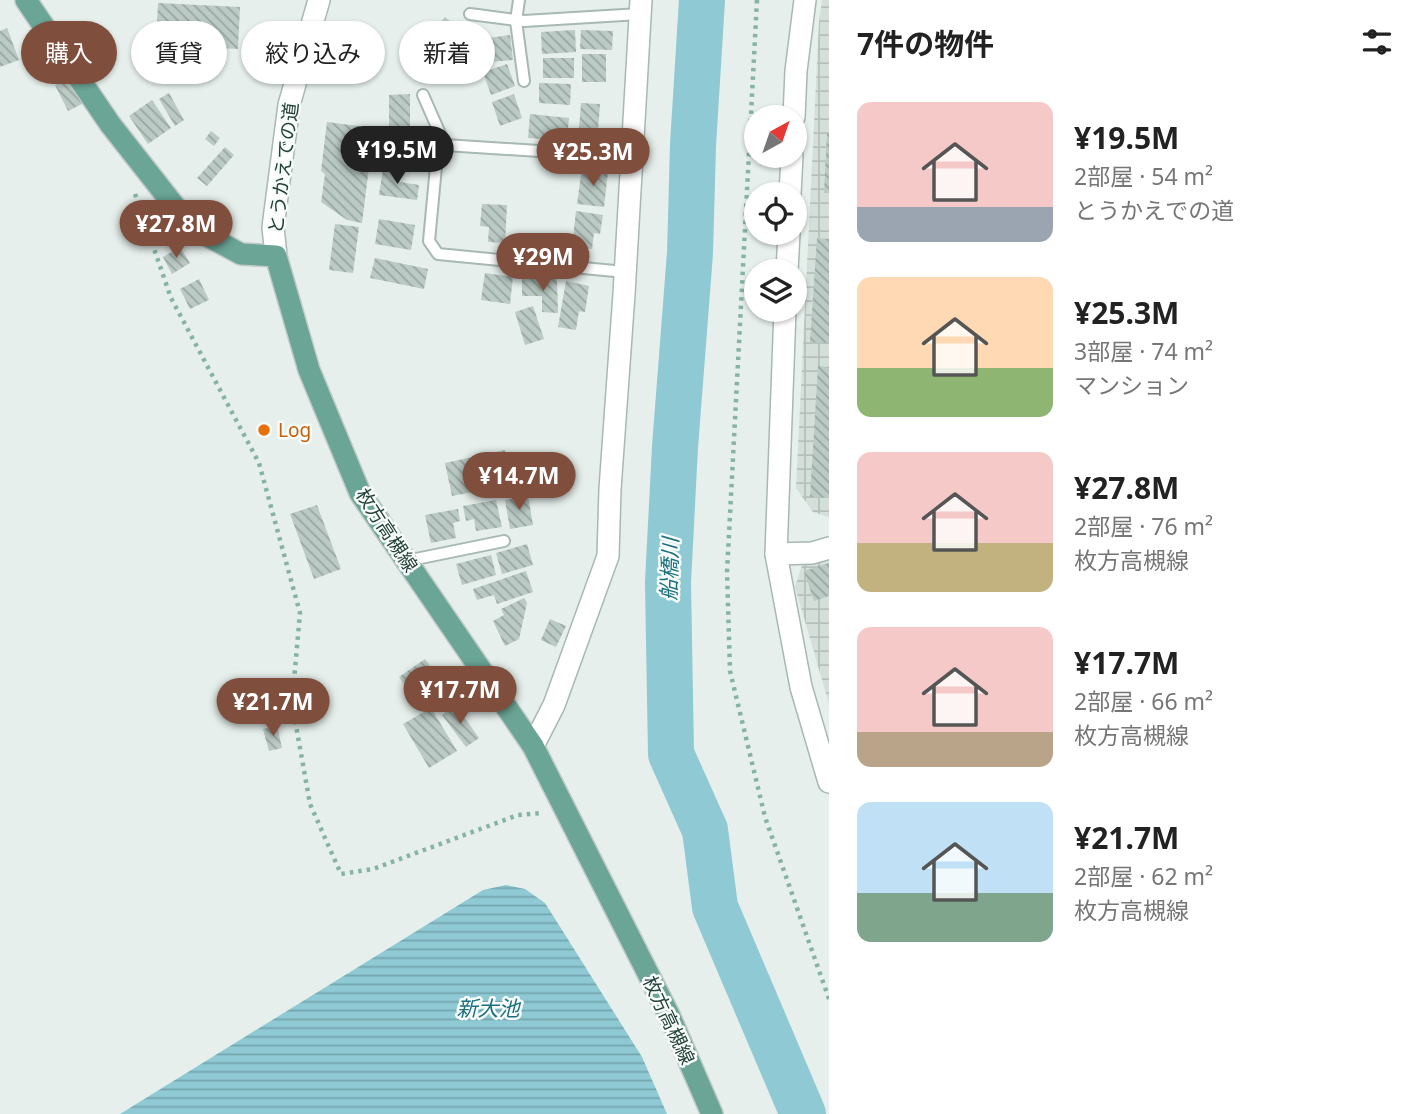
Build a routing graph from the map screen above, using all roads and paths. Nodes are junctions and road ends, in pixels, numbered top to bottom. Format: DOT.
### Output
graph roads {
  1 [pos="26,0"];
  2 [pos="319,0"];
  3 [pos="519,0"];
  4 [pos="757,0"];
  5 [pos="805,0"];
  6 [pos="640,7"];
  7 [pos="470,14"];
  8 [pos="516,21"];
  9 [pos="524,81"];
  10 [pos="423,95"];
  11 [pos="795,105"];
  12 [pos="445,145"];
  13 [pos="632,157"];
  14 [pos="132,186"];
  15 [pos="276,256"];
  16 [pos="625,272"];
  17 [pos="785,322"];
  18 [pos="504,541"];
  19 [pos="829,548"];
  20 [pos="776,554"];
  21 [pos="406,561"];
  22 [pos="533,746"];
  23 [pos="829,782"];
  24 [pos="565,810"];
  25 [pos="829,999"];
  26 [pos="712,1114"];
  1 -- 15 [label="main road"];
  2 -- 15 [label="street, とうかえでの道"];
  3 -- 8 [label="lane"];
  4 -- 25 [label="path"];
  5 -- 11 [label="street"];
  6 -- 8 [label="lane"];
  6 -- 13 [label="street"];
  7 -- 8 [label="lane"];
  8 -- 9 [label="lane"];
  10 -- 12 [label="lane"];
  12 -- 13 [label="lane"];
  12 -- 16 [label="lane"];
  13 -- 16 [label="street"];
  14 -- 24 [label="path"];
  15 -- 21 [label="main road, 枚方高槻線"];
  16 -- 22 [label="street"];
  17 -- 20 [label="street"];
  18 -- 21 [label="lane"];
  19 -- 20 [label="street"];
  20 -- 23 [label="street"];
  21 -- 22 [label="main road, 枚方高槻線"];
  22 -- 24 [label="main road, 枚方高槻線"];
  24 -- 26 [label="main road, 枚方高槻線"];
}
